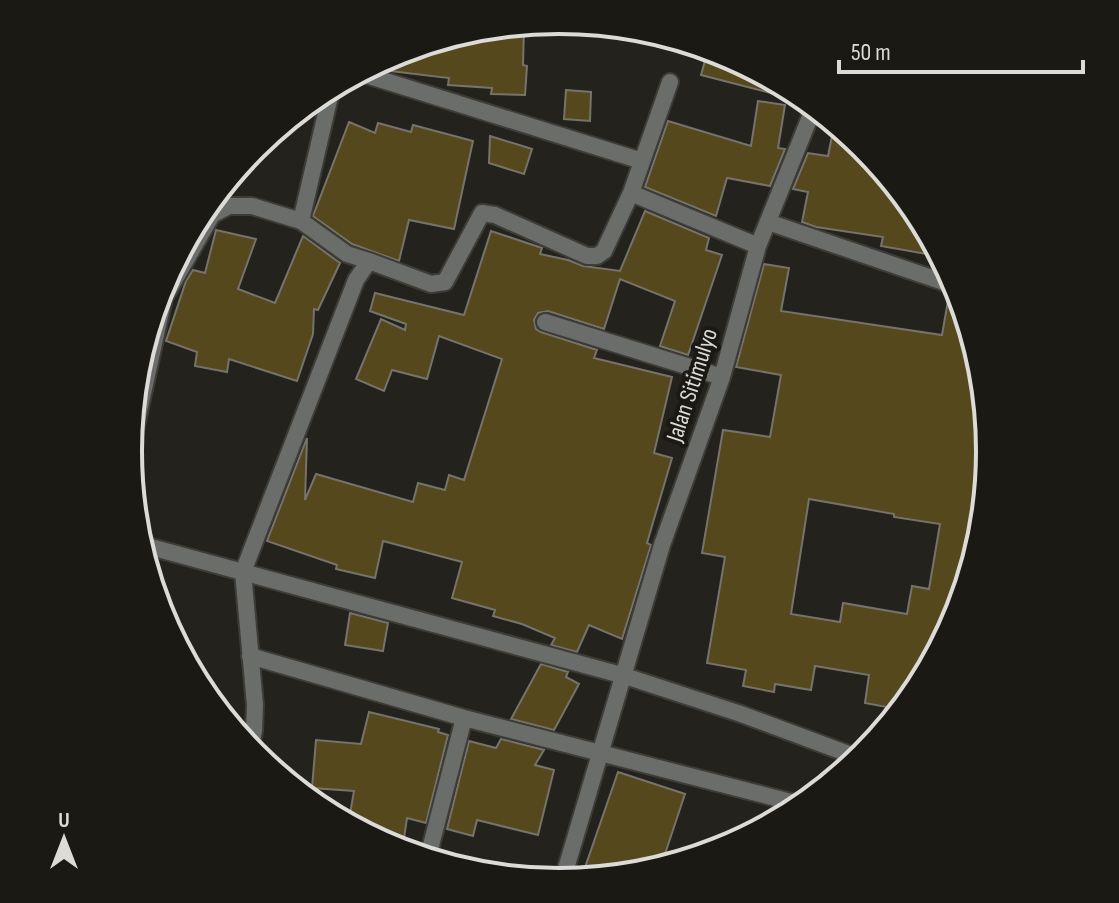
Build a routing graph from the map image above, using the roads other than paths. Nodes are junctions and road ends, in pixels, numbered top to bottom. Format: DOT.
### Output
graph roads {
  1 [pos="374,77"];
  2 [pos="670,82"];
  3 [pos="328,104"];
  4 [pos="810,117"];
  5 [pos="642,161"];
  6 [pos="631,193"];
  7 [pos="218,212"];
  8 [pos="301,221"];
  9 [pos="768,222"];
  10 [pos="758,246"];
  11 [pos="369,261"];
  12 [pos="940,281"];
  13 [pos="545,322"];
  14 [pos="722,377"];
  15 [pos="153,548"];
  16 [pos="243,572"];
  17 [pos="250,656"];
  18 [pos="625,676"];
  19 [pos="464,718"];
  20 [pos="253,735"];
  21 [pos="603,752"];
  22 [pos="848,754"];
  23 [pos="788,801"];
  24 [pos="430,849"];
  25 [pos="566,869"];
  1 -- 5 [label="street"];
  2 -- 5 [label="street"];
  3 -- 8 [label="street"];
  4 -- 9 [label="street, Jalan Sitimulyo"];
  5 -- 6 [label="street"];
  6 -- 10 [label="street"];
  6 -- 11 [label="street"];
  7 -- 8 [label="street"];
  8 -- 11 [label="street"];
  9 -- 10 [label="street, Jalan Sitimulyo"];
  9 -- 12 [label="street"];
  10 -- 14 [label="street, Jalan Sitimulyo"];
  11 -- 16 [label="street"];
  13 -- 14 [label="street"];
  14 -- 18 [label="street, Jalan Sitimulyo"];
  15 -- 16 [label="street"];
  16 -- 17 [label="street"];
  16 -- 18 [label="street"];
  17 -- 19 [label="street"];
  17 -- 20 [label="street"];
  18 -- 21 [label="street, Jalan Sitimulyo"];
  18 -- 22 [label="street"];
  19 -- 21 [label="street"];
  19 -- 24 [label="street"];
  21 -- 23 [label="street"];
  21 -- 25 [label="street, Jalan Sitimulyo"];
}
